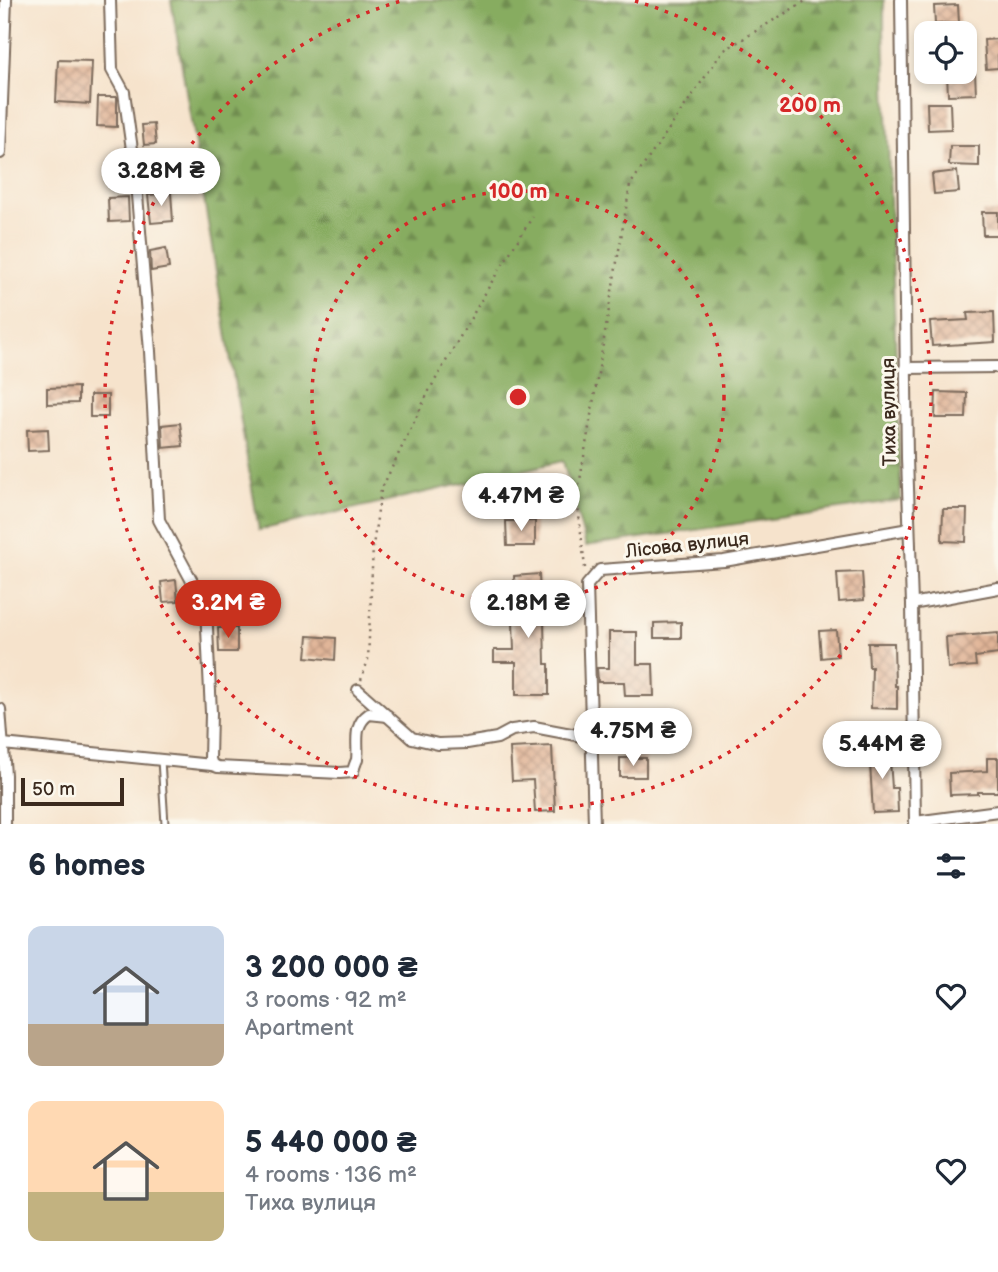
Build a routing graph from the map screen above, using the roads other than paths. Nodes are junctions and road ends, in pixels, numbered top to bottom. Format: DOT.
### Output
graph roads {
  1 [pos="6,0"];
  2 [pos="110,0"];
  3 [pos="901,0"];
  4 [pos="0,153"];
  5 [pos="905,368"];
  6 [pos="998,368"];
  7 [pos="909,529"];
  8 [pos="998,588"];
  9 [pos="912,604"];
  10 [pos="358,690"];
  11 [pos="0,709"];
  12 [pos="388,716"];
  13 [pos="592,738"];
  14 [pos="3,744"];
  15 [pos="161,760"];
  16 [pos="212,765"];
  17 [pos="3,773"];
  18 [pos="998,811"];
  19 [pos="915,823"];
  20 [pos="5,824"];
  21 [pos="165,824"];
  22 [pos="594,824"];
  1 -- 4 [label="street"];
  2 -- 16 [label="street"];
  3 -- 5 [label="street, Тиха вулиця"];
  5 -- 6 [label="street"];
  5 -- 7 [label="street, Тиха вулиця"];
  7 -- 9 [label="street, Тиха вулиця"];
  7 -- 13 [label="street, Лісова вулиця"];
  8 -- 9 [label="street"];
  9 -- 19 [label="street, Тиха вулиця"];
  10 -- 12 [label="street"];
  11 -- 14 [label="street"];
  12 -- 13 [label="street"];
  12 -- 16 [label="street"];
  13 -- 22 [label="street"];
  14 -- 15 [label="street"];
  14 -- 17 [label="street"];
  15 -- 16 [label="street"];
  15 -- 21 [label="lane"];
  17 -- 20 [label="street"];
  18 -- 19 [label="street"];
}
